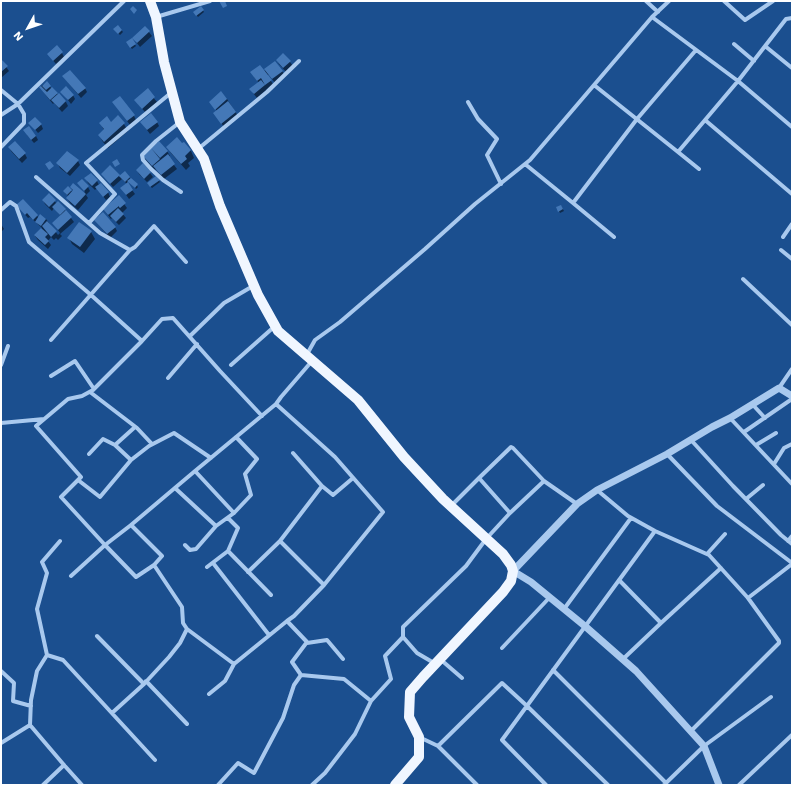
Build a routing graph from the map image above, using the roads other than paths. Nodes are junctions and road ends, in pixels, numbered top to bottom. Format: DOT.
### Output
graph roads {
  1 [pos="124,1"];
  2 [pos="150,1"];
  3 [pos="210,1"];
  4 [pos="646,1"];
  5 [pos="669,1"];
  6 [pos="724,1"];
  7 [pos="773,1"];
  8 [pos="658,12"];
  9 [pos="156,17"];
  10 [pos="652,17"];
  11 [pos="792,18"];
  12 [pos="734,44"];
  13 [pos="765,46"];
  14 [pos="696,50"];
  15 [pos="299,61"];
  16 [pos="754,61"];
  17 [pos="792,68"];
  18 [pos="738,81"];
  19 [pos="594,85"];
  20 [pos="1,90"];
  21 [pos="172,92"];
  22 [pos="468,102"];
  23 [pos="18,104"];
  24 [pos="1,116"];
  25 [pos="637,119"];
  26 [pos="705,120"];
  27 [pos="180,122"];
  28 [pos="792,127"];
  29 [pos="1,147"];
  30 [pos="197,149"];
  31 [pos="678,152"];
  32 [pos="525,164"];
  33 [pos="699,169"];
  34 [pos="36,177"];
  35 [pos="501,184"];
  36 [pos="181,192"];
  37 [pos="792,194"];
  38 [pos="573,203"];
  39 [pos="1,210"];
  40 [pos="89,223"];
  41 [pos="792,224"];
  42 [pos="783,237"];
  43 [pos="614,238"];
  44 [pos="130,250"];
  45 [pos="781,250"];
  46 [pos="792,259"];
  47 [pos="186,262"];
  48 [pos="743,279"];
  49 [pos="254,286"];
  50 [pos="90,295"];
  51 [pos="792,325"];
  52 [pos="275,326"];
  53 [pos="190,336"];
  54 [pos="51,340"];
  55 [pos="142,341"];
  56 [pos="197,344"];
  57 [pos="8,346"];
  58 [pos="309,359"];
  59 [pos="1,365"];
  60 [pos="231,365"];
  61 [pos="792,369"];
  62 [pos="51,376"];
  63 [pos="168,378"];
  64 [pos="779,388"];
  65 [pos="92,390"];
  66 [pos="792,397"];
  67 [pos="276,404"];
  68 [pos="753,404"];
  69 [pos="262,416"];
  70 [pos="730,418"];
  71 [pos="765,418"];
  72 [pos="44,419"];
  73 [pos="1,423"];
  74 [pos="135,426"];
  75 [pos="744,432"];
  76 [pos="776,433"];
  77 [pos="236,437"];
  78 [pos="691,440"];
  79 [pos="152,444"];
  80 [pos="792,444"];
  81 [pos="115,445"];
  82 [pos="756,445"];
  83 [pos="293,453"];
  84 [pos="89,454"];
  85 [pos="667,454"];
  86 [pos="211,458"];
  87 [pos="131,460"];
  88 [pos="774,464"];
  89 [pos="195,471"];
  90 [pos="353,478"];
  91 [pos="479,478"];
  92 [pos="78,480"];
  93 [pos="791,480"];
  94 [pos="544,481"];
  95 [pos="763,485"];
  96 [pos="322,486"];
  97 [pos="174,488"];
  98 [pos="596,490"];
  99 [pos="746,499"];
  100 [pos="577,504"];
  101 [pos="451,506"];
  102 [pos="234,513"];
  103 [pos="510,513"];
  104 [pos="228,518"];
  105 [pos="631,518"];
  106 [pos="131,525"];
  107 [pos="216,526"];
  108 [pos="655,531"];
  109 [pos="726,534"];
  110 [pos="792,536"];
  111 [pos="486,539"];
  112 [pos="788,540"];
  113 [pos="60,541"];
  114 [pos="280,541"];
  115 [pos="792,544"];
  116 [pos="106,545"];
  117 [pos="185,545"];
  118 [pos="228,551"];
  119 [pos="707,554"];
  120 [pos="213,563"];
  121 [pos="792,563"];
  122 [pos="154,564"];
  123 [pos="207,567"];
  124 [pos="720,568"];
  125 [pos="513,571"];
  126 [pos="248,572"];
  127 [pos="71,576"];
  128 [pos="620,580"];
  129 [pos="324,585"];
  130 [pos="271,595"];
  131 [pos="550,597"];
  132 [pos="748,598"];
  133 [pos="564,609"];
  134 [pos="287,621"];
  135 [pos="661,623"];
  136 [pos="586,627"];
  137 [pos="187,629"];
  138 [pos="269,635"];
  139 [pos="98,636"];
  140 [pos="403,637"];
  141 [pos="307,643"];
  142 [pos="502,648"];
  143 [pos="47,655"];
  144 [pos="343,659"];
  145 [pos="622,660"];
  146 [pos="437,661"];
  147 [pos="234,664"];
  148 [pos="553,670"];
  149 [pos="1,671"];
  150 [pos="301,674"];
  151 [pos="462,678"];
  152 [pos="145,682"];
  153 [pos="209,694"];
  154 [pos="771,697"];
  155 [pos="371,702"];
  156 [pos="31,706"];
  157 [pos="527,706"];
  158 [pos="112,713"];
  159 [pos="187,724"];
  160 [pos="30,725"];
  161 [pos="691,731"];
  162 [pos="792,735"];
  163 [pos="419,737"];
  164 [pos="1,743"];
  165 [pos="438,746"];
  166 [pos="704,746"];
  167 [pos="156,760"];
  168 [pos="64,765"];
  169 [pos="665,784"];
  170 [pos="43,785"];
  171 [pos="82,785"];
  172 [pos="218,785"];
  173 [pos="312,785"];
  174 [pos="395,785"];
  175 [pos="477,785"];
  176 [pos="546,785"];
  177 [pos="608,785"];
  178 [pos="718,785"];
  179 [pos="739,785"];
  1 -- 23 [label="street"];
  2 -- 9 [label="main road"];
  3 -- 9 [label="street"];
  4 -- 8 [label="street"];
  5 -- 8 [label="street"];
  6 -- 7 [label="street"];
  8 -- 10 [label="street"];
  9 -- 21 [label="main road"];
  10 -- 14 [label="street"];
  10 -- 19 [label="street"];
  11 -- 13 [label="street"];
  12 -- 16 [label="street"];
  13 -- 16 [label="street"];
  13 -- 17 [label="street"];
  14 -- 18 [label="street"];
  14 -- 25 [label="street"];
  15 -- 30 [label="street"];
  16 -- 18 [label="street"];
  18 -- 26 [label="street"];
  18 -- 28 [label="street"];
  19 -- 25 [label="street"];
  19 -- 32 [label="street"];
  20 -- 23 [label="street"];
  21 -- 27 [label="main road"];
  21 -- 40 [label="street"];
  22 -- 35 [label="street"];
  23 -- 24 [label="street"];
  23 -- 29 [label="street"];
  25 -- 31 [label="street"];
  25 -- 38 [label="street"];
  26 -- 31 [label="street"];
  26 -- 37 [label="street"];
  27 -- 30 [label="main road"];
  27 -- 36 [label="street"];
  30 -- 49 [label="main road"];
  31 -- 33 [label="street"];
  32 -- 35 [label="street"];
  32 -- 38 [label="street"];
  34 -- 40 [label="street"];
  35 -- 58 [label="street"];
  38 -- 43 [label="street"];
  39 -- 50 [label="street"];
  40 -- 44 [label="street"];
  41 -- 42 [label="street"];
  44 -- 47 [label="street"];
  44 -- 50 [label="street"];
  45 -- 46 [label="street"];
  48 -- 51 [label="street"];
  49 -- 52 [label="main road"];
  49 -- 53 [label="street"];
  50 -- 54 [label="street"];
  50 -- 55 [label="street"];
  52 -- 58 [label="main road"];
  52 -- 60 [label="street"];
  53 -- 55 [label="street"];
  53 -- 56 [label="street"];
  55 -- 65 [label="street"];
  56 -- 63 [label="street"];
  56 -- 69 [label="street"];
  57 -- 59 [label="street"];
  58 -- 67 [label="street"];
  58 -- 101 [label="main road"];
  61 -- 64 [label="street"];
  62 -- 65 [label="street"];
  64 -- 66 [label="street"];
  64 -- 68 [label="street"];
  65 -- 72 [label="street"];
  65 -- 74 [label="street"];
  66 -- 71 [label="street"];
  67 -- 69 [label="street"];
  67 -- 90 [label="street"];
  68 -- 70 [label="street"];
  68 -- 71 [label="street"];
  69 -- 77 [label="street"];
  70 -- 75 [label="street"];
  70 -- 78 [label="street"];
  71 -- 75 [label="street"];
  72 -- 73 [label="street"];
  72 -- 92 [label="street"];
  74 -- 79 [label="street"];
  74 -- 81 [label="street"];
  75 -- 82 [label="street"];
  76 -- 82 [label="street"];
  77 -- 86 [label="street"];
  77 -- 102 [label="street"];
  78 -- 85 [label="street"];
  78 -- 99 [label="street"];
  79 -- 86 [label="street"];
  79 -- 87 [label="street"];
  80 -- 88 [label="street"];
  81 -- 84 [label="street"];
  81 -- 87 [label="street"];
  82 -- 88 [label="street"];
  83 -- 96 [label="street"];
  85 -- 98 [label="street"];
  85 -- 121 [label="street"];
  86 -- 89 [label="street"];
  87 -- 92 [label="street"];
  88 -- 93 [label="street"];
  89 -- 97 [label="street"];
  89 -- 102 [label="street"];
  90 -- 96 [label="street"];
  90 -- 129 [label="street"];
  91 -- 94 [label="street"];
  91 -- 101 [label="street"];
  91 -- 103 [label="street"];
  92 -- 116 [label="street"];
  94 -- 100 [label="street"];
  94 -- 103 [label="street"];
  95 -- 99 [label="street"];
  96 -- 114 [label="street"];
  97 -- 106 [label="street"];
  97 -- 107 [label="street"];
  98 -- 100 [label="street"];
  98 -- 105 [label="street"];
  99 -- 112 [label="street"];
  100 -- 125 [label="street"];
  101 -- 111 [label="main road"];
  102 -- 104 [label="street"];
  103 -- 111 [label="street"];
  104 -- 107 [label="street"];
  104 -- 118 [label="street"];
  105 -- 108 [label="street"];
  105 -- 133 [label="street"];
  106 -- 116 [label="street"];
  106 -- 122 [label="street"];
  107 -- 117 [label="street"];
  108 -- 119 [label="street"];
  108 -- 128 [label="street"];
  109 -- 119 [label="street"];
  110 -- 112 [label="street"];
  111 -- 125 [label="main road"];
  111 -- 140 [label="street"];
  112 -- 115 [label="street"];
  113 -- 143 [label="street"];
  114 -- 126 [label="street"];
  114 -- 129 [label="street"];
  116 -- 122 [label="street"];
  116 -- 127 [label="street"];
  118 -- 120 [label="street"];
  118 -- 126 [label="street"];
  119 -- 124 [label="street"];
  120 -- 123 [label="street"];
  120 -- 138 [label="street"];
  121 -- 132 [label="street"];
  122 -- 137 [label="street"];
  124 -- 132 [label="street"];
  124 -- 135 [label="street"];
  125 -- 131 [label="street"];
  125 -- 146 [label="main road"];
  126 -- 130 [label="street"];
  128 -- 135 [label="street"];
  128 -- 136 [label="street"];
  129 -- 134 [label="street"];
  131 -- 133 [label="street"];
  131 -- 142 [label="street"];
  132 -- 161 [label="street"];
  133 -- 136 [label="street"];
  134 -- 138 [label="street"];
  134 -- 141 [label="street"];
  135 -- 145 [label="street"];
  136 -- 145 [label="street"];
  136 -- 148 [label="street"];
  137 -- 147 [label="street"];
  137 -- 152 [label="street"];
  138 -- 147 [label="street"];
  139 -- 152 [label="street"];
  140 -- 146 [label="street"];
  140 -- 155 [label="street"];
  141 -- 144 [label="street"];
  141 -- 150 [label="street"];
  143 -- 156 [label="street"];
  143 -- 158 [label="street"];
  145 -- 161 [label="street"];
  146 -- 151 [label="street"];
  146 -- 163 [label="main road"];
  147 -- 153 [label="street"];
  148 -- 157 [label="street"];
  148 -- 169 [label="street"];
  149 -- 156 [label="street"];
  150 -- 155 [label="street"];
  150 -- 172 [label="street"];
  152 -- 158 [label="street"];
  152 -- 159 [label="street"];
  154 -- 166 [label="street"];
  155 -- 173 [label="street"];
  156 -- 160 [label="street"];
  157 -- 165 [label="street"];
  157 -- 176 [label="street"];
  157 -- 177 [label="street"];
  158 -- 167 [label="street"];
  160 -- 164 [label="street"];
  160 -- 168 [label="street"];
  161 -- 166 [label="street"];
  162 -- 179 [label="street"];
  163 -- 165 [label="street"];
  163 -- 174 [label="main road"];
  165 -- 175 [label="street"];
  166 -- 169 [label="street"];
  166 -- 178 [label="street"];
  168 -- 170 [label="street"];
  168 -- 171 [label="street"];
}
